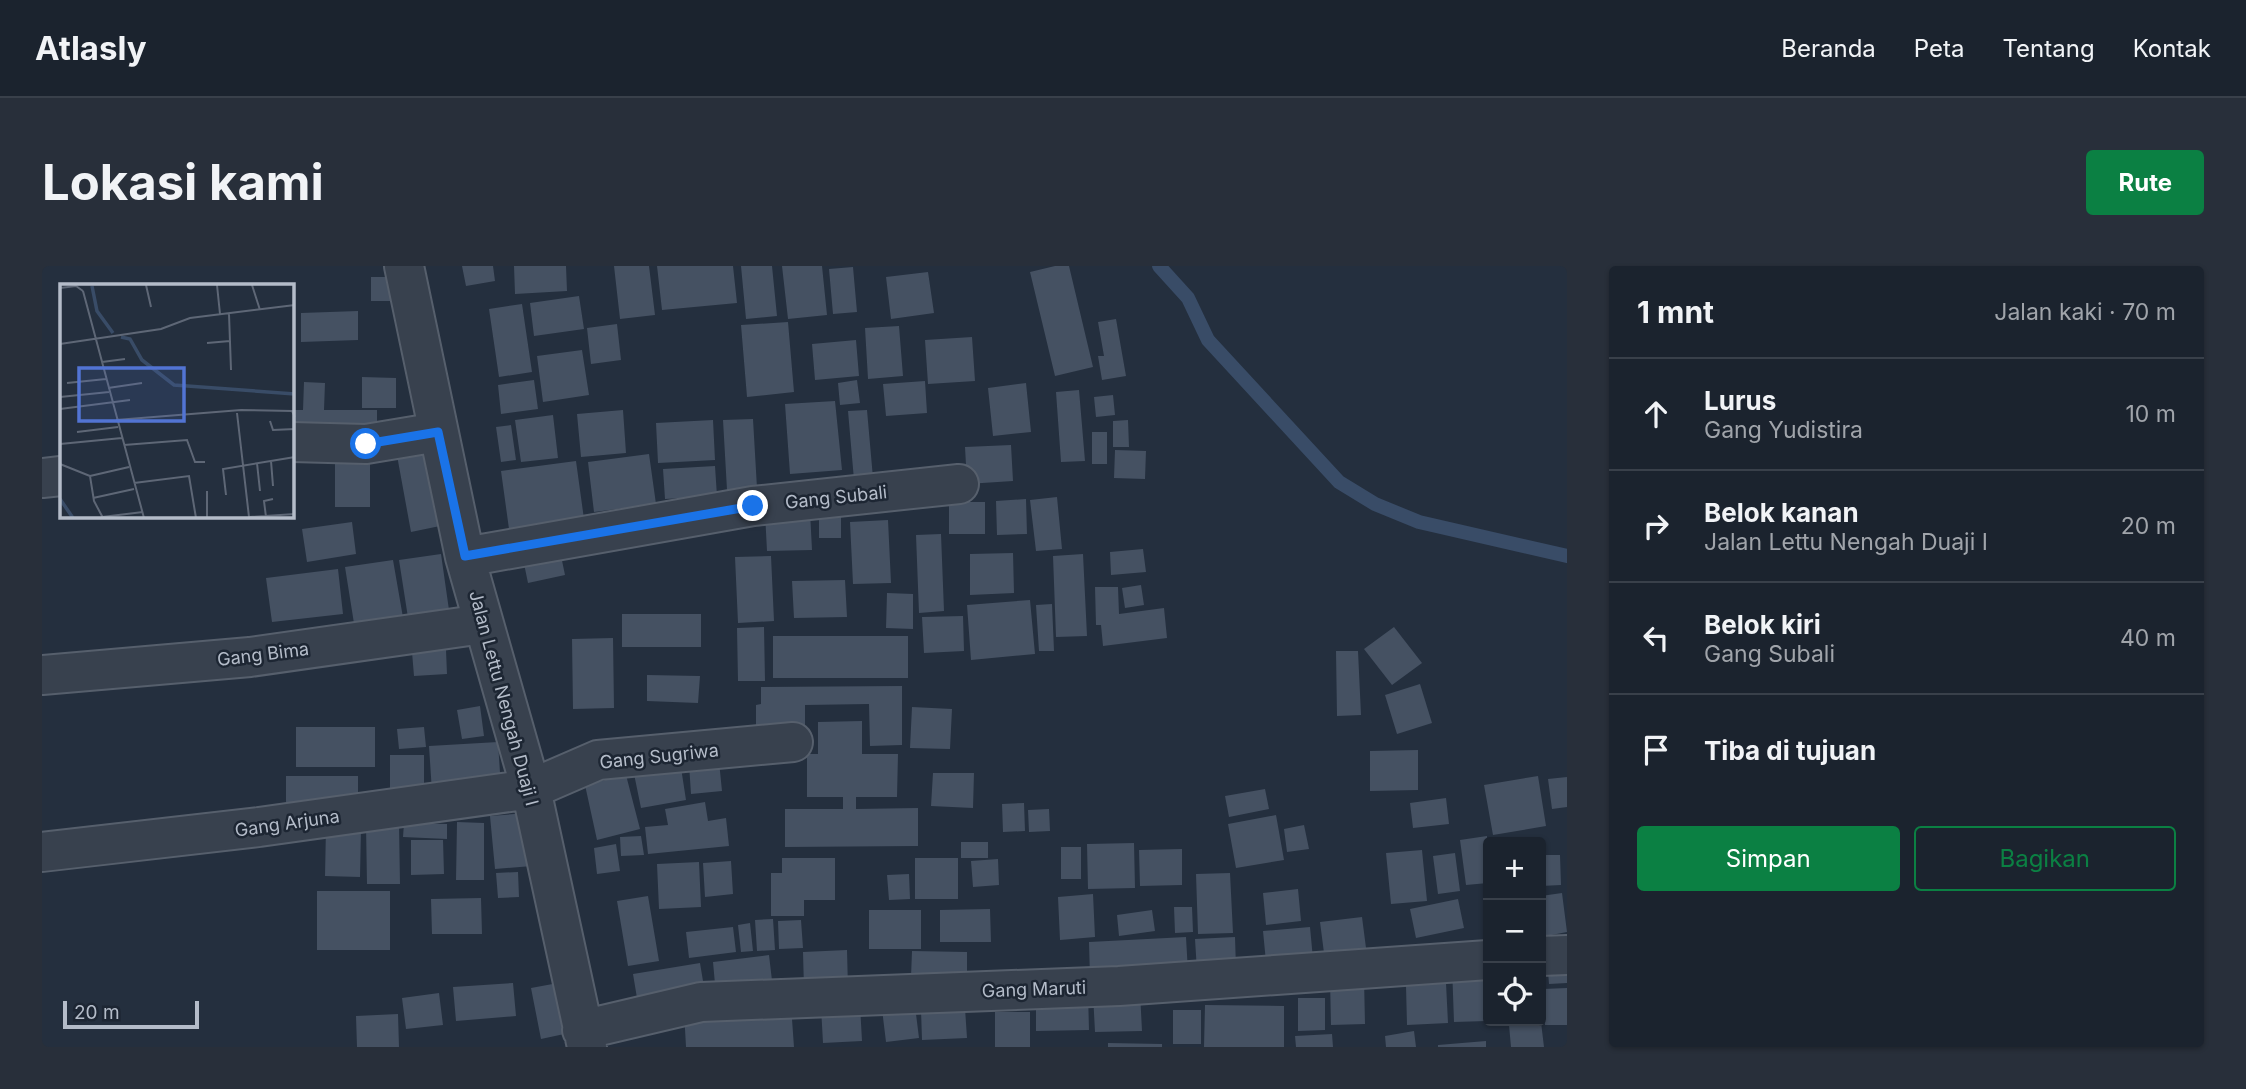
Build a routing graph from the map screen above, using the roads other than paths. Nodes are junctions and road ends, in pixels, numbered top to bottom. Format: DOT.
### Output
graph roads {
  1 [pos="404,266"];
  2 [pos="438,432"];
  3 [pos="294,442"];
  4 [pos="60,476"];
  5 [pos="42,478"];
  6 [pos="959,484"];
  7 [pos="465,556"];
  8 [pos="483,624"];
  9 [pos="42,675"];
  10 [pos="793,743"];
  11 [pos="531,789"];
  12 [pos="42,852"];
  13 [pos="1567,955"];
  14 [pos="1546,956"];
  15 [pos="1483,960"];
  16 [pos="584,1039"];
  1 -- 2 [label="street, Jalan Lettu Nengah Duaji I"];
  2 -- 3 [label="street"];
  2 -- 7 [label="street, Jalan Lettu Nengah Duaji I"];
  4 -- 5 [label="street"];
  6 -- 7 [label="street, Gang Subali"];
  7 -- 8 [label="street, Jalan Lettu Nengah Duaji I"];
  8 -- 9 [label="street, Gang Bima"];
  8 -- 11 [label="street, Jalan Lettu Nengah Duaji I"];
  10 -- 11 [label="street, Gang Sugriwa"];
  11 -- 12 [label="street, Gang Arjuna"];
  11 -- 16 [label="street, Jalan Lettu Nengah Duaji I"];
  13 -- 14 [label="street"];
  15 -- 16 [label="street, Gang Maruti"];
}
